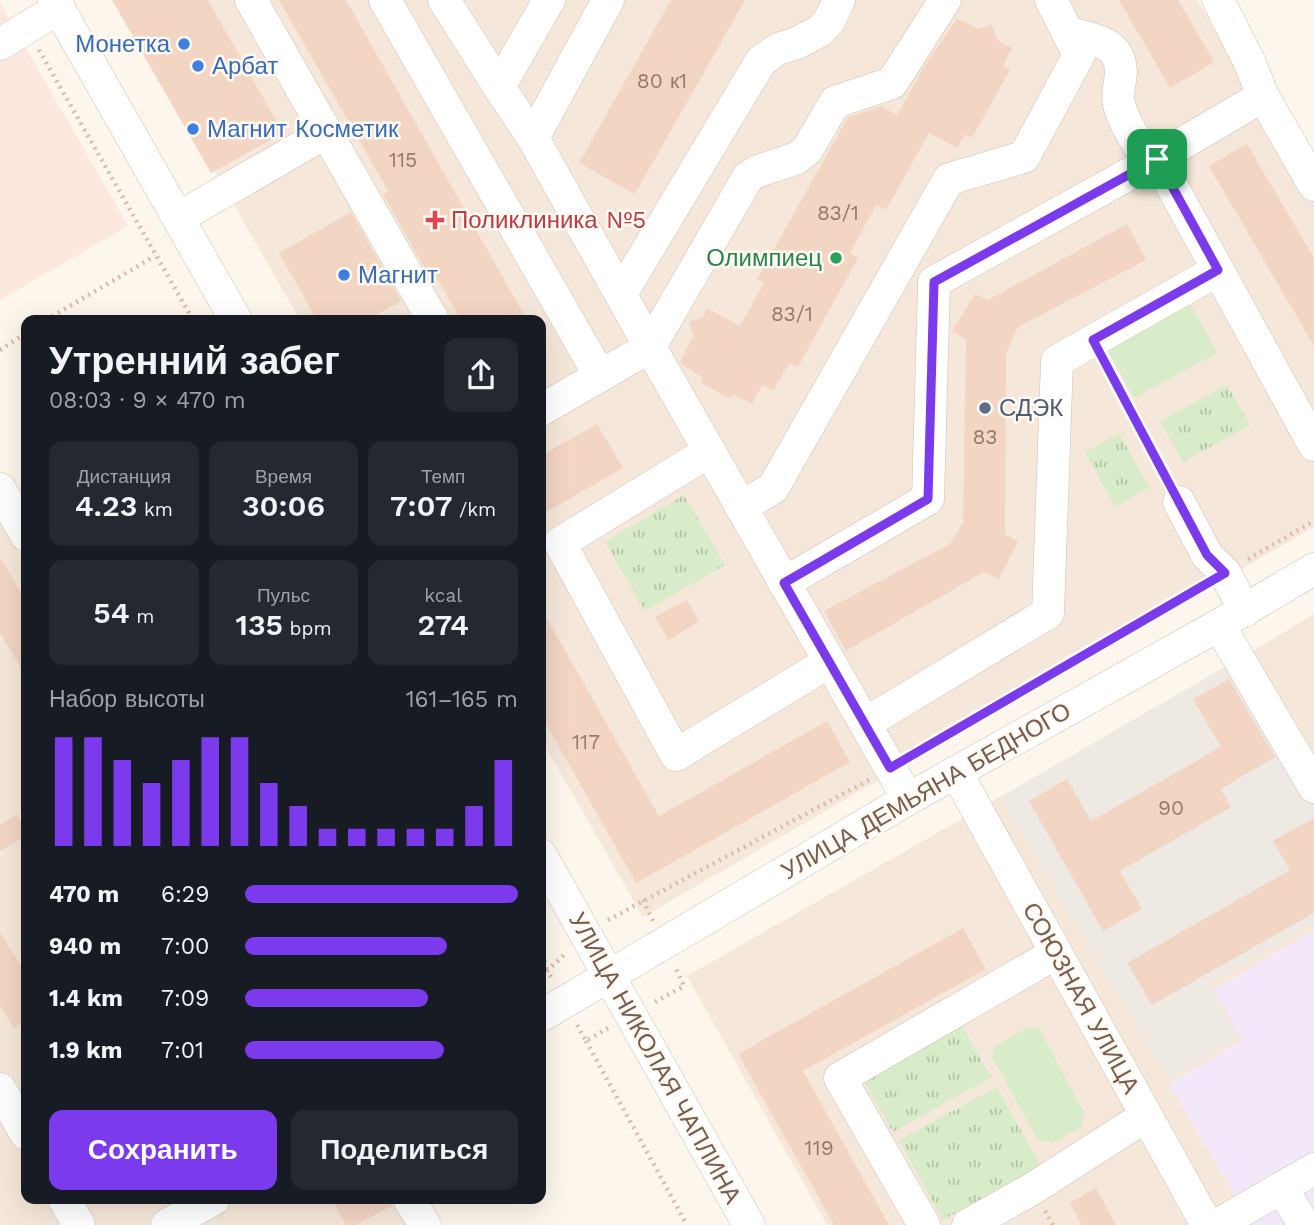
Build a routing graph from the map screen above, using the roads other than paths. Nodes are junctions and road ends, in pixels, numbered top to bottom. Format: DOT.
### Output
graph roads {
  1 [pos="251,0"];
  2 [pos="385,0"];
  3 [pos="443,0"];
  4 [pos="549,0"];
  5 [pos="608,0"];
  6 [pos="839,0"];
  7 [pos="945,0"];
  8 [pos="1051,0"];
  9 [pos="1218,0"];
  10 [pos="56,4"];
  11 [pos="1068,33"];
  12 [pos="13,36"];
  13 [pos="499,87"];
  14 [pos="1263,96"];
  15 [pos="327,132"];
  16 [pos="534,138"];
  17 [pos="1153,161"];
  18 [pos="1314,185"];
  19 [pos="178,218"];
  20 [pos="1218,270"];
  21 [pos="621,294"];
  22 [pos="233,315"];
  23 [pos="430,315"];
  24 [pos="650,347"];
  25 [pos="600,376"];
  26 [pos="546,407"];
  27 [pos="1314,445"];
  28 [pos="710,451"];
  29 [pos="0,489"];
  30 [pos="1179,502"];
  31 [pos="741,507"];
  32 [pos="21,526"];
  33 [pos="1314,569"];
  34 [pos="784,583"];
  35 [pos="1232,618"];
  36 [pos="829,662"];
  37 [pos="866,723"];
  38 [pos="956,772"];
  39 [pos="1314,787"];
  40 [pos="908,799"];
  41 [pos="546,864"];
  42 [pos="1056,953"];
  43 [pos="609,976"];
  44 [pos="546,1013"];
  45 [pos="0,1089"];
  46 [pos="1146,1116"];
  47 [pos="21,1125"];
  48 [pos="1314,1169"];
  49 [pos="1282,1188"];
  50 [pos="67,1204"];
  51 [pos="205,1204"];
  52 [pos="412,1204"];
  53 [pos="79,1225"];
  54 [pos="167,1225"];
  55 [pos="425,1225"];
  56 [pos="749,1225"];
  57 [pos="924,1225"];
  58 [pos="968,1225"];
  59 [pos="1207,1225"];
  60 [pos="1217,1225"];
  61 [pos="1304,1225"];
  1 -- 15 [label="street"];
  2 -- 25 [label="street"];
  3 -- 13 [label="street"];
  4 -- 13 [label="street"];
  5 -- 16 [label="street"];
  6 -- 21 [label="street"];
  7 -- 24 [label="street"];
  8 -- 11 [label="street"];
  9 -- 14 [label="street"];
  10 -- 12 [label="street"];
  10 -- 19 [label="street"];
  11 -- 17 [label="street"];
  11 -- 31 [label="street"];
  13 -- 16 [label="street"];
  14 -- 17 [label="street"];
  14 -- 18 [label="street"];
  15 -- 19 [label="street"];
  15 -- 23 [label="street"];
  16 -- 21 [label="street"];
  17 -- 20 [label="street"];
  17 -- 34 [label="street"];
  19 -- 22 [label="street"];
  20 -- 27 [label="street"];
  20 -- 37 [label="street"];
  21 -- 24 [label="street"];
  24 -- 25 [label="street"];
  24 -- 28 [label="street"];
  25 -- 26 [label="street"];
  28 -- 31 [label="street"];
  28 -- 36 [label="street"];
  29 -- 32 [label="street"];
  30 -- 35 [label="street"];
  31 -- 34 [label="street"];
  33 -- 35 [label="street, УЛИЦА ДЕМЬЯНА БЕДНОГО"];
  34 -- 36 [label="street"];
  35 -- 38 [label="street, УЛИЦА ДЕМЬЯНА БЕДНОГО"];
  35 -- 39 [label="street"];
  36 -- 37 [label="street"];
  37 -- 40 [label="street"];
  38 -- 40 [label="street, УЛИЦА ДЕМЬЯНА БЕДНОГО"];
  38 -- 42 [label="street, СОЮЗНАЯ УЛИЦА"];
  40 -- 43 [label="street, УЛИЦА ДЕМЬЯНА БЕДНОГО"];
  41 -- 43 [label="street, УЛИЦА НИКОЛАЯ ЧАПЛИНА"];
  42 -- 46 [label="street, СОЮЗНАЯ УЛИЦА"];
  42 -- 57 [label="street"];
  43 -- 44 [label="street, УЛИЦА ДЕМЬЯНА БЕДНОГО"];
  43 -- 56 [label="street, УЛИЦА НИКОЛАЯ ЧАПЛИНА"];
  45 -- 47 [label="street"];
  46 -- 58 [label="street"];
  46 -- 59 [label="street, СОЮЗНАЯ УЛИЦА"];
  48 -- 49 [label="street"];
  49 -- 60 [label="street"];
  49 -- 61 [label="street"];
  50 -- 53 [label="street"];
  51 -- 54 [label="street"];
  52 -- 55 [label="street"];
}
